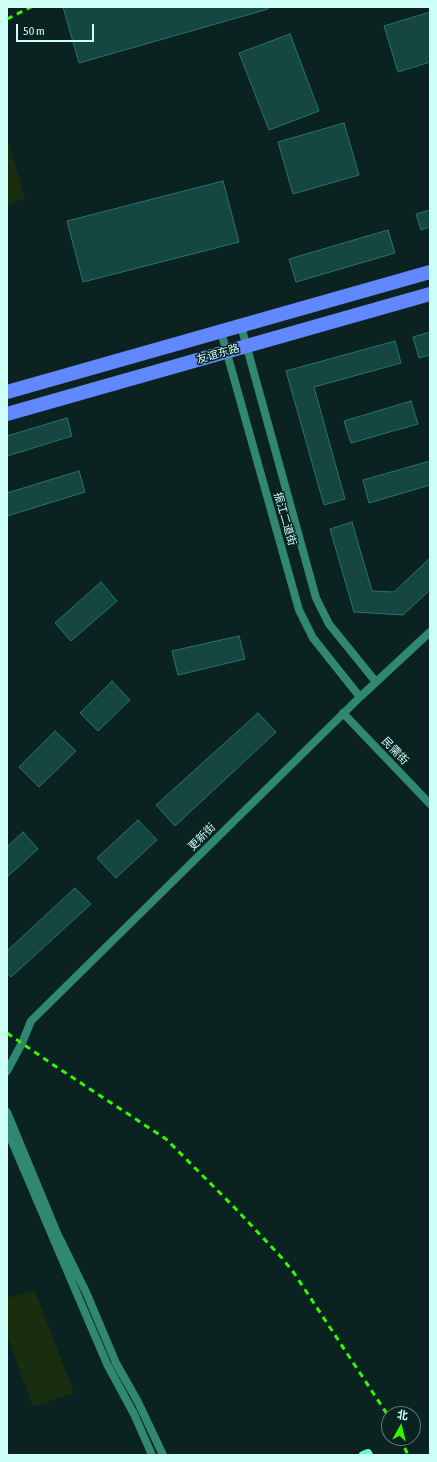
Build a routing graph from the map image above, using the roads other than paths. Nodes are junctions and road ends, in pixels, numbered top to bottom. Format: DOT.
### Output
graph roads {
  1 [pos="430,272"];
  2 [pos="430,294"];
  3 [pos="241,326"];
  4 [pos="221,332"];
  5 [pos="247,346"];
  6 [pos="226,352"];
  7 [pos="7,392"];
  8 [pos="7,414"];
  9 [pos="430,632"];
  10 [pos="376,682"];
  11 [pos="360,697"];
  12 [pos="344,713"];
  13 [pos="430,804"];
  14 [pos="7,1071"];
  15 [pos="7,1112"];
  16 [pos="7,1130"];
  17 [pos="152,1455"];
  18 [pos="163,1455"];
  19 [pos="364,1455"];
  20 [pos="369,1455"];
  1 -- 3 [label="highway, 友谊东路"];
  2 -- 5 [label="highway, 友谊东路"];
  3 -- 4 [label="highway, 友谊东路"];
  3 -- 5 [label="street, 振江二道街"];
  4 -- 6 [label="street, 振江二道街"];
  4 -- 7 [label="highway, 友谊东路"];
  5 -- 6 [label="highway, 友谊东路"];
  5 -- 10 [label="street, 振江二道街"];
  6 -- 8 [label="highway, 友谊东路"];
  6 -- 11 [label="street, 振江二道街"];
  9 -- 10 [label="street, 更新街"];
  10 -- 11 [label="street, 更新街"];
  11 -- 12 [label="street, 更新街"];
  12 -- 13 [label="street, 民需街"];
  12 -- 14 [label="street, 更新街"];
  15 -- 18 [label="street"];
  16 -- 17 [label="street"];
  19 -- 20 [label="main road"];
}
